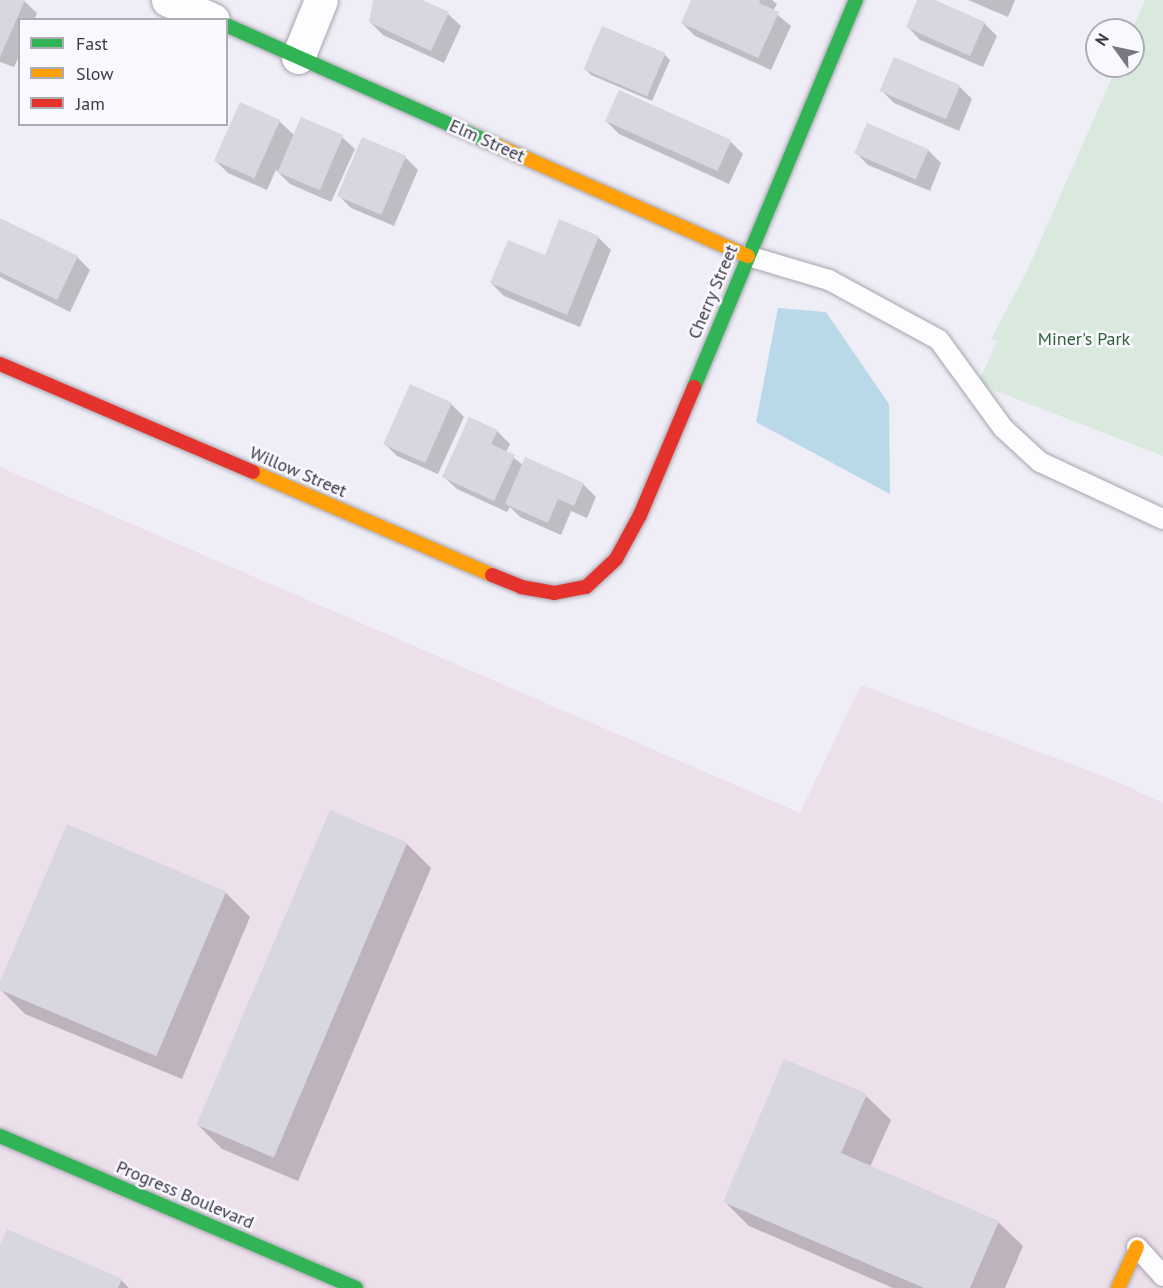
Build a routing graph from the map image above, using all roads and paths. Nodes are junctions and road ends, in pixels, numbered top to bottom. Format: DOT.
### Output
graph roads {
  1 [pos="168,0"];
  2 [pos="321,0"];
  3 [pos="856,0"];
  4 [pos="208,18"];
  5 [pos="228,27"];
  6 [pos="298,57"];
  7 [pos="748,256"];
  8 [pos="0,364"];
  9 [pos="1163,519"];
  10 [pos="586,587"];
  11 [pos="0,1136"];
  12 [pos="1137,1247"];
  13 [pos="1163,1276"];
  14 [pos="356,1288"];
  15 [pos="1118,1288"];
  1 -- 4 [label="street"];
  2 -- 6 [label="street"];
  3 -- 7 [label="street, Cherry Street"];
  5 -- 6 [label="street, Elm Street"];
  6 -- 7 [label="street, Elm Street"];
  7 -- 9 [label="lane"];
  7 -- 10 [label="street, Cherry Street"];
  8 -- 10 [label="street, Willow Street"];
  11 -- 14 [label="street, Progress Boulevard"];
  12 -- 13 [label="lane"];
  12 -- 15 [label="street"];
}
